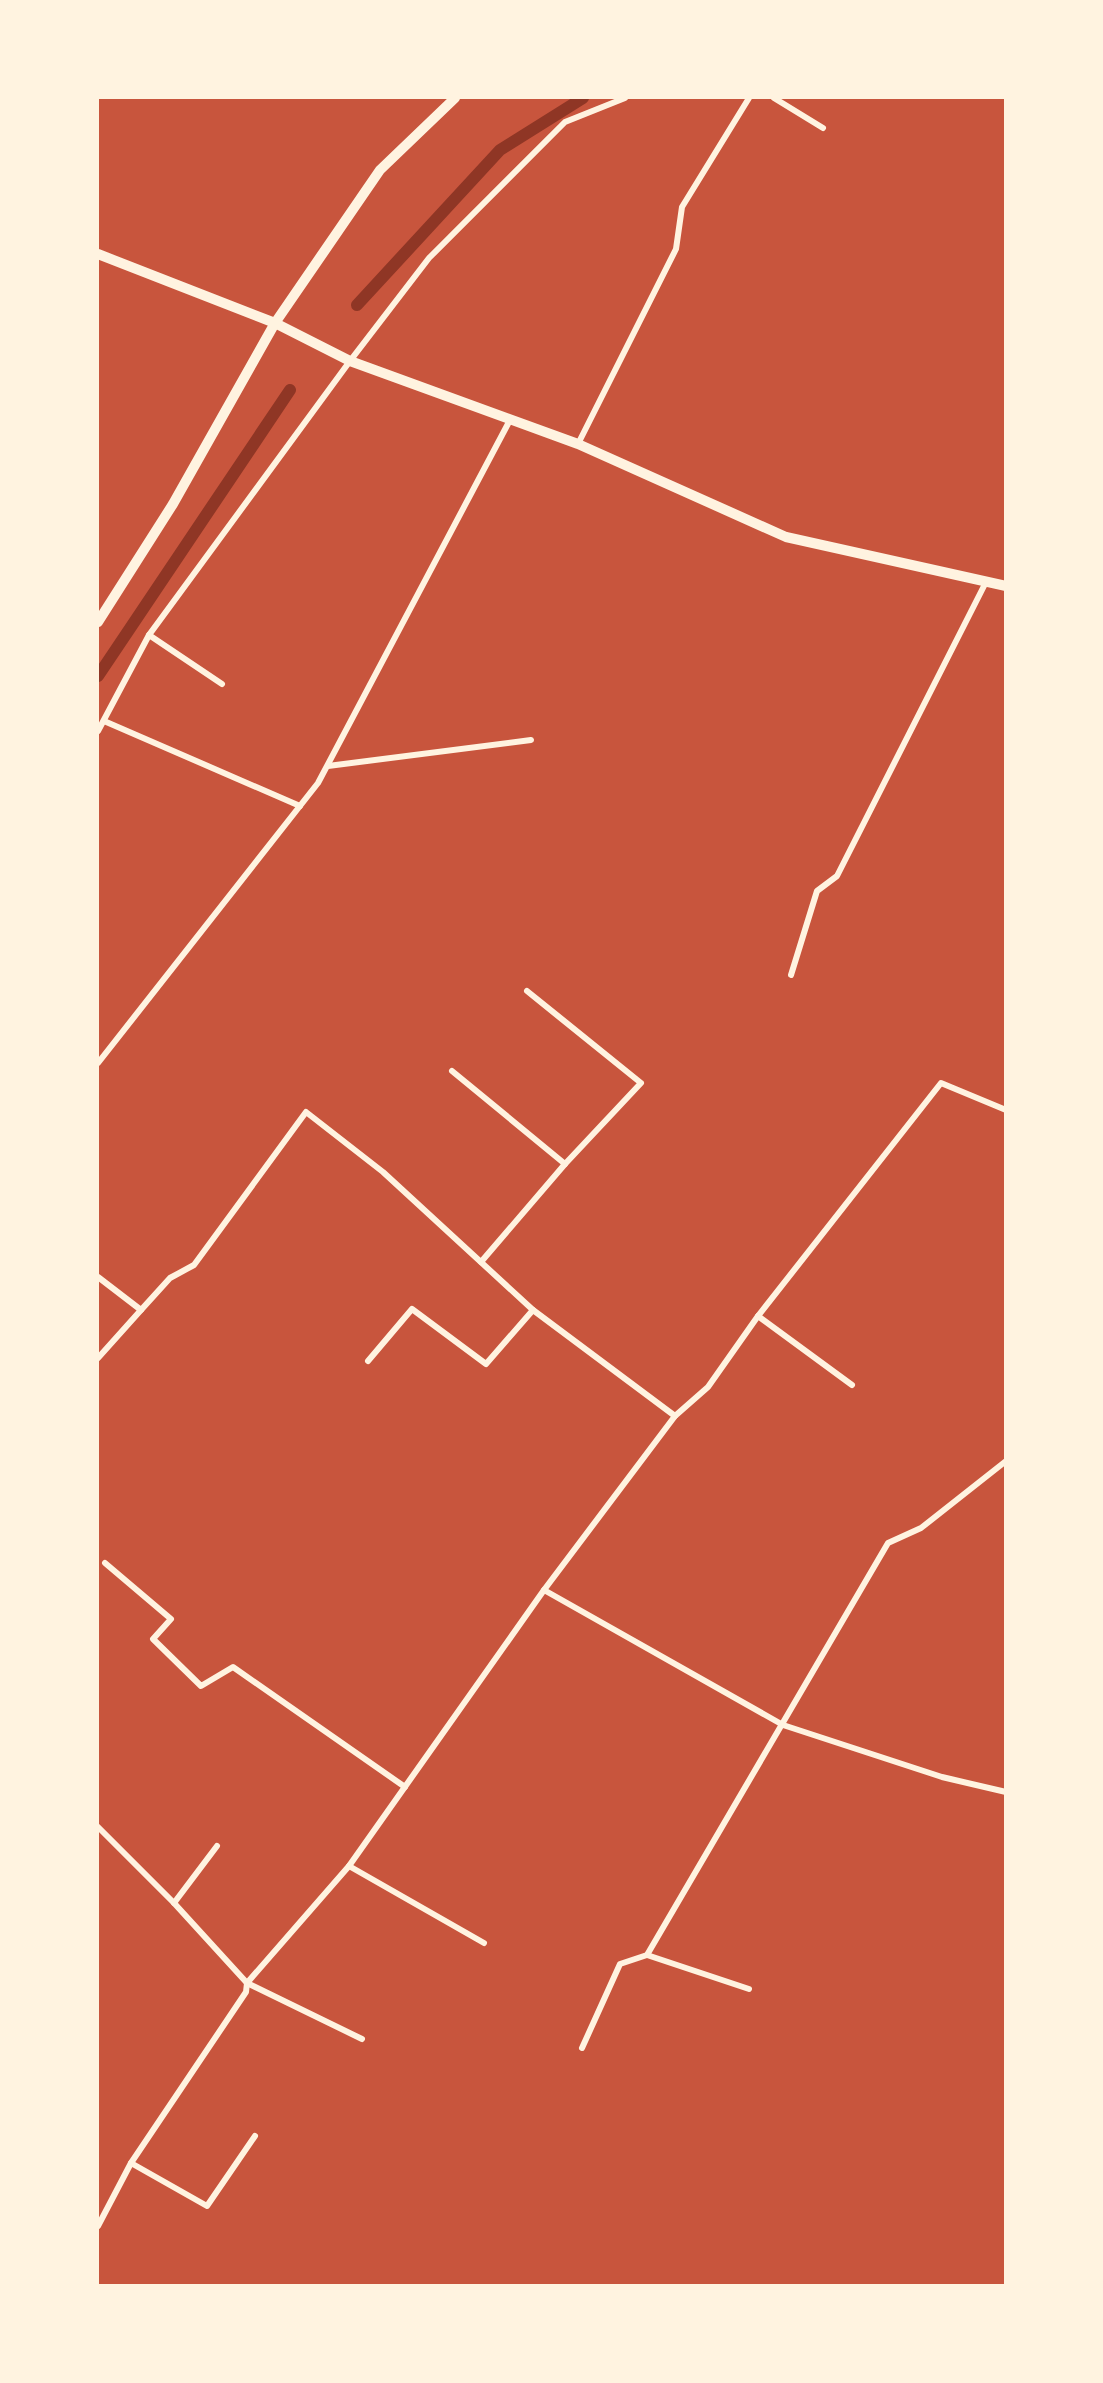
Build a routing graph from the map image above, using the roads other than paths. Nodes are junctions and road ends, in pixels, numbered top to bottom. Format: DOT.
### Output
graph roads {
  1 [pos="455,98"];
  2 [pos="626,98"];
  3 [pos="749,98"];
  4 [pos="774,98"];
  5 [pos="823,128"];
  6 [pos="98,254"];
  7 [pos="275,323"];
  8 [pos="350,361"];
  9 [pos="510,420"];
  10 [pos="579,444"];
  11 [pos="986,582"];
  12 [pos="1005,586"];
  13 [pos="99,616"];
  14 [pos="149,635"];
  15 [pos="222,684"];
  16 [pos="104,721"];
  17 [pos="98,731"];
  18 [pos="531,741"];
  19 [pos="328,766"];
  20 [pos="300,806"];
  21 [pos="791,975"];
  22 [pos="527,991"];
  23 [pos="98,1063"];
  24 [pos="452,1071"];
  25 [pos="1005,1110"];
  26 [pos="565,1164"];
  27 [pos="480,1262"];
  28 [pos="98,1277"];
  29 [pos="141,1310"];
  30 [pos="534,1310"];
  31 [pos="758,1316"];
  32 [pos="98,1358"];
  33 [pos="368,1361"];
  34 [pos="852,1385"];
  35 [pos="675,1416"];
  36 [pos="1005,1461"];
  37 [pos="105,1563"];
  38 [pos="544,1590"];
  39 [pos="783,1725"];
  40 [pos="405,1787"];
  41 [pos="1005,1792"];
  42 [pos="98,1827"];
  43 [pos="217,1846"];
  44 [pos="349,1866"];
  45 [pos="174,1903"];
  46 [pos="484,1943"];
  47 [pos="647,1955"];
  48 [pos="247,1983"];
  49 [pos="749,1989"];
  50 [pos="362,2039"];
  51 [pos="582,2048"];
  52 [pos="255,2136"];
  53 [pos="130,2163"];
  54 [pos="98,2226"];
  1 -- 7 [label="street"];
  2 -- 8 [label="street"];
  3 -- 10 [label="street"];
  4 -- 5 [label="street"];
  6 -- 7 [label="street"];
  7 -- 8 [label="street"];
  7 -- 13 [label="street"];
  8 -- 9 [label="street"];
  8 -- 14 [label="street"];
  9 -- 10 [label="street"];
  9 -- 19 [label="street"];
  10 -- 11 [label="street"];
  11 -- 12 [label="street"];
  11 -- 21 [label="street"];
  14 -- 15 [label="street"];
  14 -- 16 [label="street"];
  16 -- 17 [label="street"];
  16 -- 20 [label="street"];
  18 -- 19 [label="street"];
  19 -- 20 [label="street"];
  20 -- 23 [label="street"];
  22 -- 26 [label="street"];
  24 -- 26 [label="street"];
  25 -- 31 [label="street"];
  26 -- 27 [label="street"];
  27 -- 29 [label="street"];
  27 -- 30 [label="street"];
  28 -- 29 [label="street"];
  29 -- 32 [label="street"];
  30 -- 33 [label="street"];
  30 -- 35 [label="street"];
  31 -- 34 [label="street"];
  31 -- 35 [label="street"];
  35 -- 38 [label="street"];
  36 -- 39 [label="street"];
  37 -- 40 [label="street"];
  38 -- 39 [label="street"];
  38 -- 40 [label="street"];
  39 -- 41 [label="street"];
  39 -- 47 [label="street"];
  40 -- 44 [label="street"];
  42 -- 45 [label="street"];
  43 -- 45 [label="street"];
  44 -- 46 [label="street"];
  44 -- 48 [label="street"];
  45 -- 48 [label="street"];
  47 -- 49 [label="street"];
  47 -- 51 [label="street"];
  48 -- 50 [label="street"];
  48 -- 53 [label="street"];
  52 -- 53 [label="street"];
  53 -- 54 [label="street"];
}
